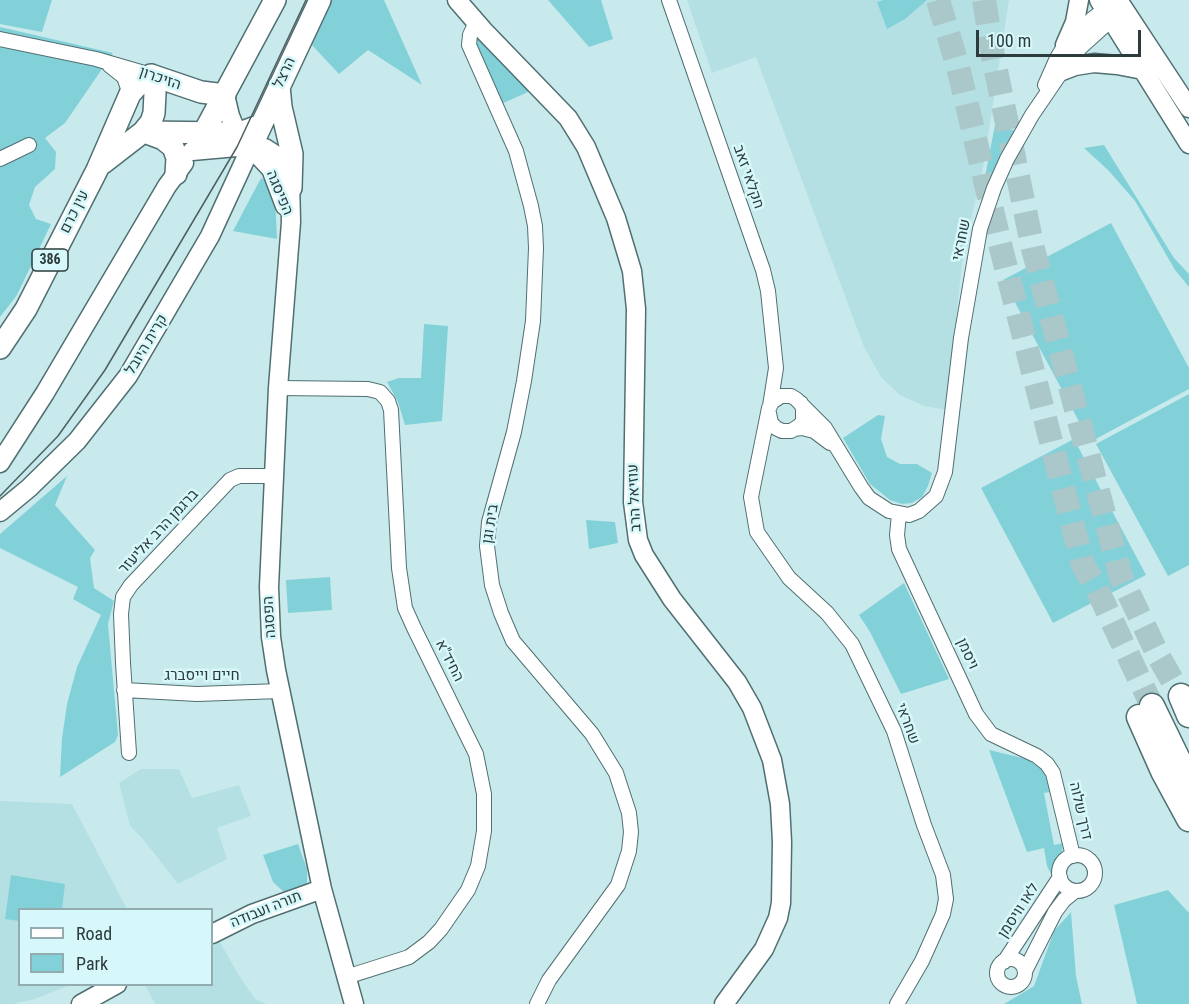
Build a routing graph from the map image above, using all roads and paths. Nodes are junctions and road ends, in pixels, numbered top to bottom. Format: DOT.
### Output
graph roads {
  1 [pos="275,0"];
  2 [pos="320,0"];
  3 [pos="458,0"];
  4 [pos="669,0"];
  5 [pos="1079,0"];
  6 [pos="1111,7"];
  7 [pos="476,22"];
  8 [pos="0,39"];
  9 [pos="1065,45"];
  10 [pos="96,59"];
  11 [pos="1143,70"];
  12 [pos="1062,71"];
  13 [pos="151,75"];
  14 [pos="279,84"];
  15 [pos="225,95"];
  16 [pos="128,100"];
  17 [pos="1189,108"];
  18 [pos="1032,115"];
  19 [pos="143,132"];
  20 [pos="244,140"];
  21 [pos="198,142"];
  22 [pos="1189,144"];
  23 [pos="29,145"];
  24 [pos="0,159"];
  25 [pos="97,170"];
  26 [pos="176,174"];
  27 [pos="291,188"];
  28 [pos="291,222"];
  29 [pos="0,348"];
  30 [pos="776,368"];
  31 [pos="278,388"];
  32 [pos="799,401"];
  33 [pos="769,409"];
  34 [pos="791,430"];
  35 [pos="838,450"];
  36 [pos="0,463"];
  37 [pos="273,476"];
  38 [pos="754,480"];
  39 [pos="0,512"];
  40 [pos="899,514"];
  41 [pos="124,690"];
  42 [pos="280,691"];
  43 [pos="129,753"];
  44 [pos="1053,773"];
  45 [pos="1189,782"];
  46 [pos="1189,819"];
  47 [pos="1073,856"];
  48 [pos="1060,878"];
  49 [pos="322,889"];
  50 [pos="1075,891"];
  51 [pos="213,934"];
  52 [pos="1004,962"];
  53 [pos="1025,970"];
  54 [pos="346,977"];
  55 [pos="113,986"];
  56 [pos="81,1004"];
  57 [pos="354,1004"];
  58 [pos="537,1004"];
  59 [pos="724,1004"];
  60 [pos="897,1004"];
  1 -- 15 [label="main road"];
  2 -- 14 [label="main road, הרצל"];
  3 -- 7 [label="street"];
  4 -- 30 [label="street, חקלאי זאב"];
  5 -- 9 [label="street"];
  6 -- 9 [label="street, שחראי"];
  6 -- 11 [label="street"];
  6 -- 12 [label="street, שחראי"];
  6 -- 17 [label="street"];
  7 -- 58 [label="street, בית וגן"];
  7 -- 59 [label="street, עוזיאל הרב"];
  8 -- 10 [label="street, הזיכרון"];
  9 -- 18 [label="street, שחראי"];
  10 -- 13 [label="street, הזיכרון"];
  10 -- 16 [label="street, הזיכרון"];
  11 -- 12 [label="street"];
  11 -- 22 [label="street"];
  12 -- 18 [label="street, שחראי"];
  13 -- 15 [label="main road, הזיכרון"];
  13 -- 16 [label="main road, עין כרם / 386"];
  13 -- 19 [label="main road"];
  14 -- 20 [label="main road, הרצל"];
  14 -- 27 [label="main road"];
  15 -- 20 [label="street, הפיסגה"];
  15 -- 21 [label="main road"];
  16 -- 19 [label="main road"];
  16 -- 25 [label="main road, עין כרם / 386"];
  18 -- 40 [label="street, שחראי"];
  19 -- 21 [label="main road"];
  19 -- 25 [label="main road, עין כרם / 386"];
  19 -- 26 [label="main road"];
  20 -- 21 [label="main road"];
  20 -- 27 [label="street, הפיסגה"];
  20 -- 28 [label="street, הפיסגה"];
  20 -- 39 [label="street, קרית היובל"];
  21 -- 26 [label="street"];
  23 -- 24 [label="street"];
  25 -- 29 [label="main road, עין כרם / 386"];
  26 -- 36 [label="street"];
  27 -- 28 [label="street, הפיסגה"];
  28 -- 31 [label="street, הפסגה"];
  30 -- 32 [label="street"];
  30 -- 33 [label="street, שחראי"];
  31 -- 37 [label="street, הפסגה"];
  31 -- 54 [label="street, החיד\"א"];
  32 -- 33 [label="street"];
  32 -- 34 [label="street"];
  32 -- 35 [label="street"];
  33 -- 34 [label="street"];
  33 -- 38 [label="street, שחראי"];
  34 -- 35 [label="street"];
  34 -- 38 [label="street, שחראי"];
  35 -- 40 [label="street"];
  37 -- 41 [label="street, ברגמן הרב אליעזר"];
  37 -- 42 [label="street, הפסגה"];
  38 -- 60 [label="street, שחראי"];
  40 -- 44 [label="street, ויסמן"];
  41 -- 42 [label="street, חיים וייסברג"];
  41 -- 43 [label="street, ברגמן הרב אליעזר"];
  42 -- 49 [label="street, הפסגה"];
  44 -- 47 [label="street, דרך שלוה"];
  45 -- 46 [label="highway"];
  47 -- 48 [label="street"];
  47 -- 50 [label="street"];
  48 -- 50 [label="street"];
  48 -- 52 [label="street, לאו וויסמן"];
  49 -- 51 [label="street, תורה ועבודה"];
  49 -- 54 [label="street, הפסגה"];
  50 -- 53 [label="street, לאו וויסמן"];
  52 -- 53 [label="street"];
  52 -- 53 [label="street"];
  54 -- 57 [label="street, הפסגה"];
  55 -- 56 [label="street"];
}
